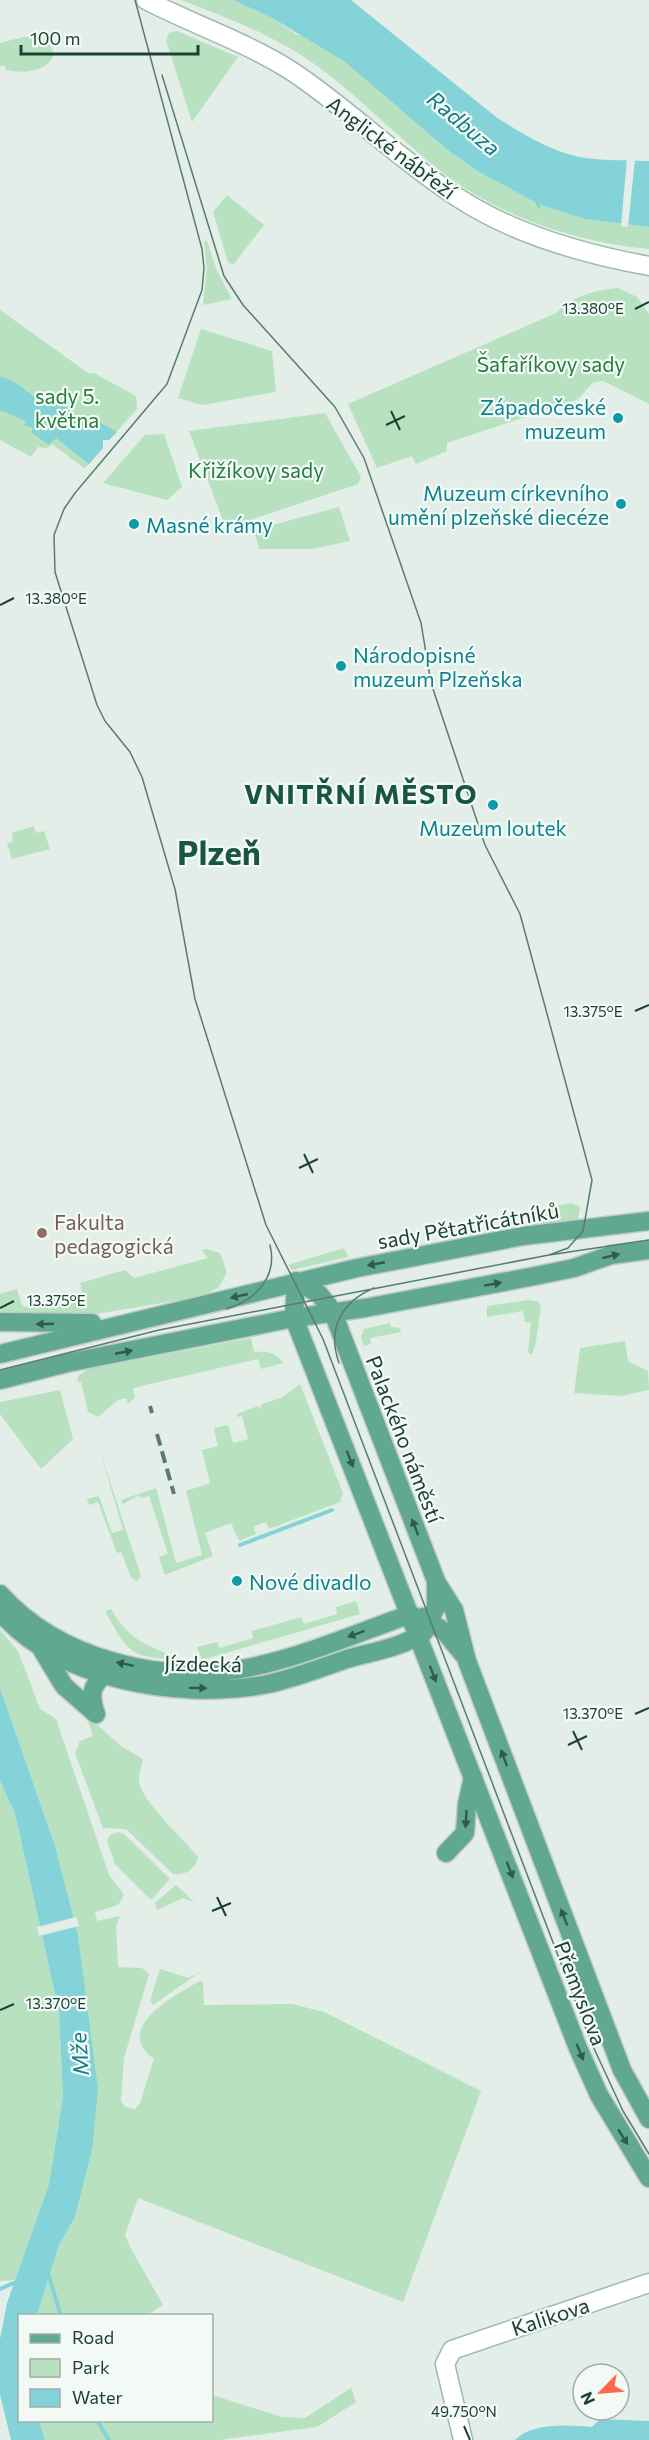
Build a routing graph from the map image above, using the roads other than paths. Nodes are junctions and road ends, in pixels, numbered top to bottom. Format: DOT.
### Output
graph roads {
  1 [pos="146,0"];
  2 [pos="649,266"];
  3 [pos="649,1221"];
  4 [pos="649,1250"];
  5 [pos="296,1281"];
  6 [pos="375,1306"];
  7 [pos="333,1312"];
  8 [pos="294,1318"];
  9 [pos="0,1322"];
  10 [pos="124,1322"];
  11 [pos="259,1326"];
  12 [pos="4,1353"];
  13 [pos="356,1374"];
  14 [pos="0,1380"];
  15 [pos="328,1404"];
  16 [pos="436,1581"];
  17 [pos="0,1594"];
  18 [pos="0,1612"];
  19 [pos="411,1614"];
  20 [pos="430,1622"];
  21 [pos="418,1636"];
  22 [pos="41,1648"];
  23 [pos="78,1658"];
  24 [pos="467,1660"];
  25 [pos="104,1676"];
  26 [pos="96,1714"];
  27 [pos="473,1777"];
  28 [pos="524,1813"];
  29 [pos="446,1853"];
  30 [pos="649,2119"];
  31 [pos="649,2178"];
  32 [pos="649,2283"];
  33 [pos="463,2440"];
  1 -- 2 [label="street, Anglické nábřeží"];
  3 -- 5 [label="main road, sady Pětatřicátníků, one-way"];
  6 -- 4 [label="main road, one-way"];
  5 -- 7 [label="main road"];
  5 -- 8 [label="main road"];
  5 -- 10 [label="main road, sady Pětatřicátníků, one-way"];
  6 -- 7 [label="main road"];
  6 -- 13 [label="main road"];
  7 -- 8 [label="main road"];
  7 -- 13 [label="main road, Palackého náměstí"];
  8 -- 11 [label="main road"];
  8 -- 15 [label="main road"];
  10 -- 9 [label="main road, one-way"];
  10 -- 12 [label="main road, sady Pětatřicátníků"];
  14 -- 11 [label="main road, one-way"];
  11 -- 15 [label="main road"];
  16 -- 13 [label="main road, Palackého náměstí, one-way"];
  15 -- 19 [label="main road, one-way"];
  16 -- 20 [label="main road, Palackého náměstí"];
  16 -- 24 [label="main road, Palackého náměstí"];
  17 -- 23 [label="main road, Jízdecká"];
  18 -- 22 [label="main road, Jízdecká"];
  19 -- 20 [label="main road"];
  19 -- 21 [label="main road"];
  19 -- 23 [label="main road, Jízdecká, one-way"];
  20 -- 21 [label="main road, Palackého náměstí"];
  20 -- 24 [label="main road"];
  25 -- 21 [label="main road, Jízdecká, one-way"];
  21 -- 27 [label="main road, one-way"];
  22 -- 23 [label="main road, Jízdecká"];
  22 -- 26 [label="main road"];
  23 -- 25 [label="main road, Jízdecká"];
  23 -- 26 [label="main road"];
  28 -- 24 [label="main road, Palackého náměstí, one-way"];
  25 -- 26 [label="main road"];
  27 -- 29 [label="main road, one-way"];
  27 -- 31 [label="main road, Přemyslova, one-way"];
  30 -- 28 [label="main road, Přemyslova, one-way"];
  32 -- 33 [label="street, Kalikova"];
}
